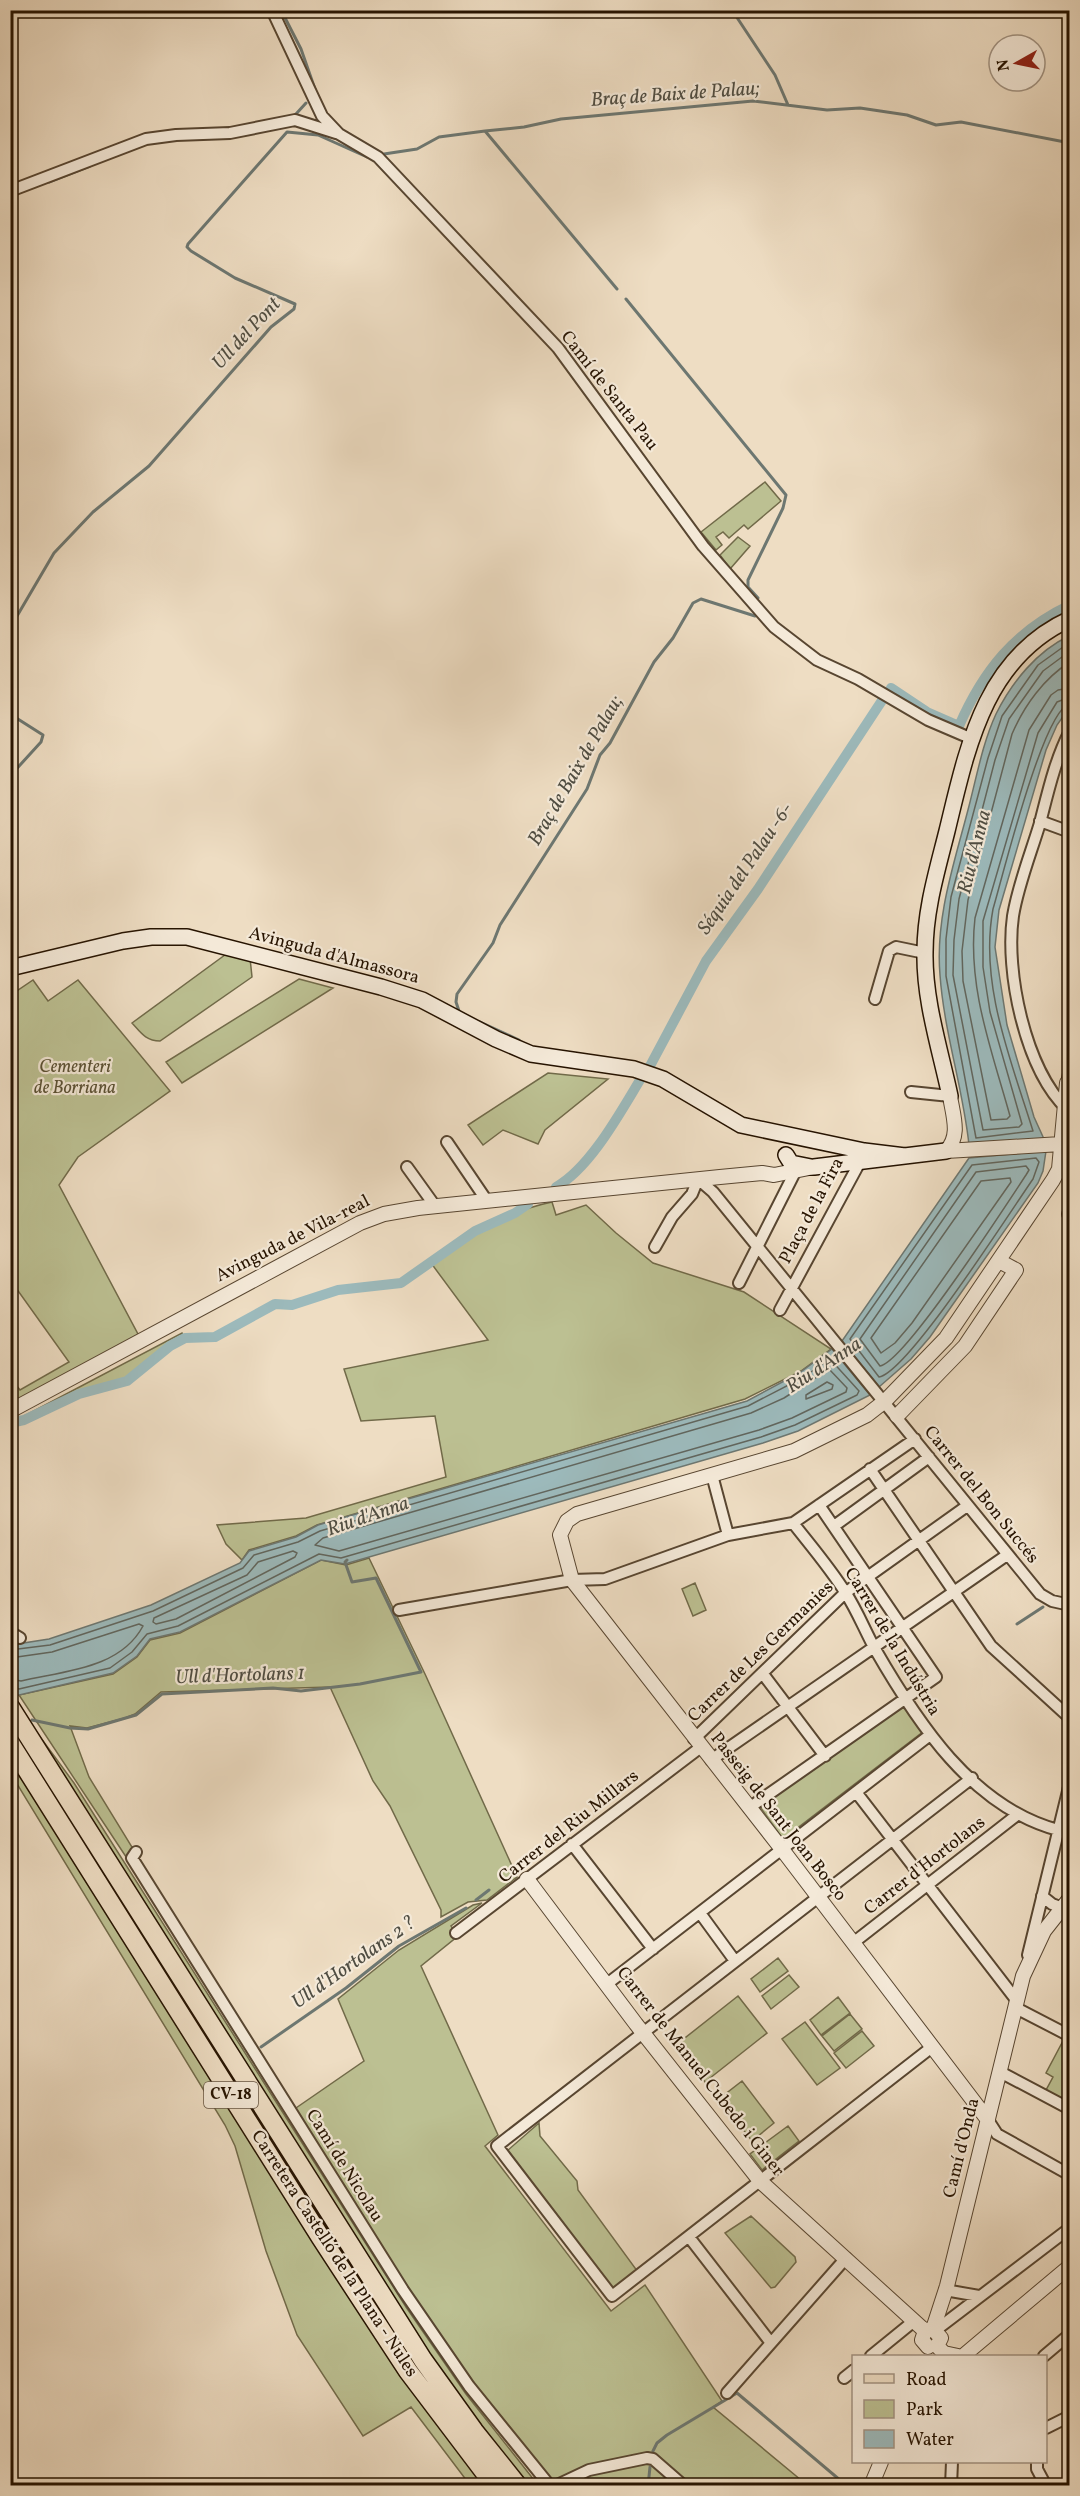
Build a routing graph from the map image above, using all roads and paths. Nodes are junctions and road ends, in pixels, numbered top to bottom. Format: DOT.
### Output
graph roads {
  1 [pos="272,10"];
  2 [pos="339,134"];
  3 [pos="10,191"];
  4 [pos="1070,619"];
  5 [pos="1070,731"];
  6 [pos="970,738"];
  7 [pos="1040,821"];
  8 [pos="1070,832"];
  9 [pos="925,953"];
  10 [pos="10,968"];
  11 [pos="875,999"];
  12 [pos="1070,1068"];
  13 [pos="1068,1083"];
  14 [pos="911,1092"];
  15 [pos="950,1096"];
  16 [pos="1067,1109"];
  17 [pos="1070,1130"];
  18 [pos="768,1132"];
  19 [pos="813,1140"];
  20 [pos="447,1142"];
  21 [pos="946,1151"];
  22 [pos="1061,1151"];
  23 [pos="786,1155"];
  24 [pos="863,1156"];
  25 [pos="407,1167"];
  26 [pos="813,1167"];
  27 [pos="795,1172"];
  28 [pos="1070,1172"];
  29 [pos="762,1173"];
  30 [pos="720,1177"];
  31 [pos="698,1179"];
  32 [pos="713,1192"];
  33 [pos="487,1201"];
  34 [pos="435,1206"];
  35 [pos="758,1246"];
  36 [pos="655,1247"];
  37 [pos="999,1261"];
  38 [pos="739,1282"];
  39 [pos="793,1289"];
  40 [pos="780,1310"];
  41 [pos="946,1338"];
  42 [pos="965,1346"];
  43 [pos="880,1396"];
  44 [pos="10,1411"];
  45 [pos="897,1416"];
  46 [pos="915,1439"];
  47 [pos="929,1457"];
  48 [pos="870,1469"];
  49 [pos="712,1475"];
  50 [pos="884,1488"];
  51 [pos="819,1505"];
  52 [pos="967,1506"];
  53 [pos="794,1523"];
  54 [pos="834,1526"];
  55 [pos="728,1535"];
  56 [pos="919,1540"];
  57 [pos="1007,1555"];
  58 [pos="868,1575"];
  59 [pos="572,1580"];
  60 [pos="952,1592"];
  61 [pos="845,1593"];
  62 [pos="1070,1605"];
  63 [pos="399,1610"];
  64 [pos="902,1626"];
  65 [pos="874,1647"];
  66 [pos="763,1674"];
  67 [pos="904,1699"];
  68 [pos="789,1706"];
  69 [pos="10,1707"];
  70 [pos="1070,1718"];
  71 [pos="930,1735"];
  72 [pos="10,1743"];
  73 [pos="698,1743"];
  74 [pos="825,1755"];
  75 [pos="711,1760"];
  76 [pos="972,1778"];
  77 [pos="1070,1784"];
  78 [pos="856,1792"];
  79 [pos="749,1808"];
  80 [pos="1017,1815"];
  81 [pos="1058,1830"];
  82 [pos="892,1839"];
  83 [pos="572,1844"];
  84 [pos="781,1848"];
  85 [pos="136,1852"];
  86 [pos="527,1879"];
  87 [pos="927,1886"];
  88 [pos="1042,1896"];
  89 [pos="818,1897"];
  90 [pos="1067,1905"];
  91 [pos="700,1912"];
  92 [pos="456,1932"];
  93 [pos="853,1943"];
  94 [pos="653,1949"];
  95 [pos="735,1961"];
  96 [pos="1023,1976"];
  97 [pos="607,1984"];
  98 [pos="1017,2004"];
  99 [pos="643,2033"];
  100 [pos="1070,2036"];
  101 [pos="932,2047"];
  102 [pos="1000,2072"];
  103 [pos="1070,2109"];
  104 [pos="988,2120"];
  105 [pos="997,2134"];
  106 [pos="982,2144"];
  107 [pos="1070,2175"];
  108 [pos="760,2181"];
  109 [pos="1070,2228"];
  110 [pos="688,2237"];
  111 [pos="846,2258"];
  112 [pos="1070,2266"];
  113 [pos="945,2290"];
  114 [pos="979,2296"];
  115 [pos="914,2321"];
  116 [pos="931,2330"];
  117 [pos="1070,2334"];
  118 [pos="771,2343"];
  119 [pos="936,2352"];
  120 [pos="872,2355"];
  121 [pos="952,2355"];
  122 [pos="964,2355"];
  123 [pos="1045,2355"];
  124 [pos="852,2372"];
  125 [pos="844,2378"];
  126 [pos="727,2393"];
  127 [pos="1070,2416"];
  128 [pos="1047,2428"];
  129 [pos="881,2463"];
  130 [pos="952,2463"];
  131 [pos="1037,2463"];
  132 [pos="495,2486"];
  133 [pos="518,2486"];
  134 [pos="550,2486"];
  135 [pos="555,2486"];
  136 [pos="684,2486"];
  137 [pos="871,2486"];
  138 [pos="951,2486"];
  139 [pos="1046,2486"];
  1 -- 2 [label="street, Camí de Santa Pau"];
  2 -- 3 [label="street"];
  2 -- 6 [label="street, Camí de Santa Pau"];
  4 -- 6 [label="main road"];
  5 -- 7 [label="street"];
  6 -- 9 [label="main road"];
  7 -- 8 [label="street"];
  7 -- 16 [label="street"];
  9 -- 11 [label="street"];
  9 -- 15 [label="main road"];
  10 -- 18 [label="main road, Avinguda d'Almassora"];
  12 -- 13 [label="street"];
  13 -- 16 [label="street"];
  14 -- 15 [label="street"];
  15 -- 21 [label="street"];
  16 -- 22 [label="street"];
  17 -- 22 [label="street"];
  18 -- 19 [label="main road, Avinguda d'Almassora"];
  18 -- 23 [label="main road"];
  19 -- 23 [label="main road"];
  19 -- 24 [label="main road, Avinguda d'Almassora"];
  19 -- 26 [label="main road"];
  20 -- 33 [label="street"];
  21 -- 22 [label="street, Plaça de la Fira"];
  21 -- 24 [label="main road, Plaça de la Fira"];
  22 -- 28 [label="street"];
  22 -- 37 [label="street"];
  23 -- 26 [label="main road"];
  23 -- 29 [label="street"];
  24 -- 26 [label="main road, Avinguda de Vila-real"];
  24 -- 39 [label="street, Plaça de la Fira"];
  25 -- 34 [label="street"];
  26 -- 27 [label="street, Avinguda de Vila-real"];
  27 -- 29 [label="street, Avinguda de Vila-real"];
  27 -- 35 [label="street"];
  29 -- 30 [label="street, Avinguda de Vila-real"];
  30 -- 31 [label="street, Avinguda de Vila-real"];
  30 -- 32 [label="street"];
  31 -- 32 [label="street"];
  31 -- 33 [label="street, Avinguda de Vila-real"];
  31 -- 36 [label="street"];
  32 -- 35 [label="street"];
  33 -- 34 [label="street, Avinguda de Vila-real"];
  34 -- 44 [label="street, Avinguda de Vila-real"];
  35 -- 38 [label="street"];
  35 -- 39 [label="street"];
  37 -- 41 [label="street"];
  37 -- 42 [label="street"];
  39 -- 40 [label="street"];
  39 -- 43 [label="street, Plaça de la Fira"];
  41 -- 42 [label="street"];
  41 -- 43 [label="street"];
  42 -- 45 [label="street"];
  43 -- 45 [label="street, Carrer del Bon Succés"];
  43 -- 49 [label="street"];
  45 -- 46 [label="street, Carrer del Bon Succés"];
  46 -- 47 [label="street, Carrer del Bon Succés"];
  46 -- 48 [label="street"];
  47 -- 50 [label="street"];
  47 -- 52 [label="street, Carrer del Bon Succés"];
  48 -- 50 [label="street"];
  48 -- 51 [label="street"];
  49 -- 55 [label="street"];
  49 -- 59 [label="street, Passeig de Sant Joan Bosco"];
  50 -- 54 [label="street"];
  50 -- 56 [label="street"];
  51 -- 53 [label="street"];
  51 -- 54 [label="street"];
  52 -- 56 [label="street, Carrer de Les Germanies"];
  52 -- 57 [label="street, Carrer del Bon Succés"];
  53 -- 55 [label="street"];
  53 -- 61 [label="street, Carrer de la Indústria"];
  54 -- 58 [label="street"];
  55 -- 59 [label="street"];
  56 -- 58 [label="street, Carrer de Les Germanies"];
  56 -- 60 [label="street"];
  57 -- 60 [label="street"];
  57 -- 62 [label="street, Carrer del Bon Succés"];
  58 -- 61 [label="street, Carrer de Les Germanies"];
  58 -- 64 [label="street"];
  59 -- 63 [label="street"];
  59 -- 73 [label="street, Passeig de Sant Joan Bosco"];
  60 -- 64 [label="street"];
  60 -- 70 [label="street"];
  61 -- 65 [label="street, Carrer de la Indústria"];
  61 -- 66 [label="street, Carrer de Les Germanies"];
  64 -- 65 [label="street"];
  64 -- 67 [label="street"];
  65 -- 67 [label="street, Carrer de la Indústria"];
  65 -- 68 [label="street"];
  66 -- 68 [label="street"];
  66 -- 73 [label="street, Carrer de Les Germanies"];
  67 -- 71 [label="street, Carrer de la Indústria"];
  67 -- 74 [label="street"];
  68 -- 74 [label="street"];
  68 -- 75 [label="street"];
  69 -- 133 [label="main road, Carretera Castelló de la Plana - Nules / CV-18"];
  71 -- 76 [label="street, Carrer de la Indústria"];
  71 -- 78 [label="street"];
  72 -- 132 [label="main road, Carretera Castelló de la Plana - Nules / CV-18"];
  73 -- 75 [label="street, Passeig de Sant Joan Bosco"];
  73 -- 83 [label="street, Carrer del Riu Millars"];
  74 -- 79 [label="street"];
  75 -- 79 [label="street, Passeig de Sant Joan Bosco"];
  76 -- 80 [label="street, Carrer de la Indústria"];
  76 -- 82 [label="street"];
  77 -- 81 [label="street, Camí d'Onda"];
  78 -- 82 [label="street"];
  78 -- 84 [label="street"];
  79 -- 84 [label="street, Passeig de Sant Joan Bosco"];
  80 -- 81 [label="street, Carrer de la Indústria"];
  80 -- 87 [label="street, Carrer d'Hortolans"];
  81 -- 88 [label="street, Camí d'Onda"];
  82 -- 87 [label="street"];
  82 -- 89 [label="street"];
  83 -- 86 [label="street, Carrer del Riu Millars"];
  83 -- 94 [label="street"];
  84 -- 89 [label="street, Passeig de Sant Joan Bosco"];
  84 -- 91 [label="street"];
  85 -- 134 [label="street, Camí de Nicolau"];
  86 -- 92 [label="street, Carrer del Riu Millars"];
  86 -- 97 [label="street, Carrer de Manuel Cubedo i Giner"];
  87 -- 93 [label="street, Carrer d'Hortolans"];
  87 -- 98 [label="street"];
  88 -- 90 [label="street"];
  88 -- 96 [label="street, Camí d'Onda"];
  89 -- 93 [label="street, Passeig de Sant Joan Bosco"];
  89 -- 95 [label="street"];
  90 -- 96 [label="street, Camí d'Onda"];
  91 -- 94 [label="street"];
  91 -- 95 [label="street"];
  93 -- 101 [label="street, Passeig de Sant Joan Bosco"];
  94 -- 97 [label="street"];
  95 -- 99 [label="street"];
  96 -- 98 [label="street, Camí d'Onda"];
  97 -- 99 [label="street, Carrer de Manuel Cubedo i Giner"];
  98 -- 100 [label="street"];
  98 -- 102 [label="street, Camí d'Onda"];
  99 -- 108 [label="street, Carrer de Manuel Cubedo i Giner"];
  99 -- 110 [label="street"];
  101 -- 104 [label="street, Passeig de Sant Joan Bosco"];
  101 -- 108 [label="street"];
  102 -- 103 [label="street"];
  102 -- 104 [label="street, Camí d'Onda"];
  104 -- 105 [label="street"];
  104 -- 106 [label="street, Camí d'Onda"];
  105 -- 106 [label="street"];
  105 -- 107 [label="street"];
  106 -- 113 [label="street, Camí d'Onda"];
  108 -- 110 [label="street"];
  108 -- 111 [label="street, Carrer de Manuel Cubedo i Giner"];
  109 -- 114 [label="street"];
  110 -- 118 [label="street"];
  111 -- 115 [label="street, Carrer de Manuel Cubedo i Giner"];
  111 -- 118 [label="street"];
  112 -- 122 [label="street"];
  113 -- 114 [label="street"];
  113 -- 116 [label="street, Camí d'Onda"];
  114 -- 116 [label="street"];
  115 -- 116 [label="street, Carrer de Manuel Cubedo i Giner"];
  115 -- 120 [label="street"];
  116 -- 119 [label="street"];
  117 -- 123 [label="street"];
  118 -- 126 [label="street"];
  119 -- 121 [label="street"];
  124 -- 125 [label="street"];
  127 -- 128 [label="street"];
  129 -- 137 [label="street"];
  130 -- 138 [label="street"];
  131 -- 139 [label="street"];
  135 -- 136 [label="street"];
}
